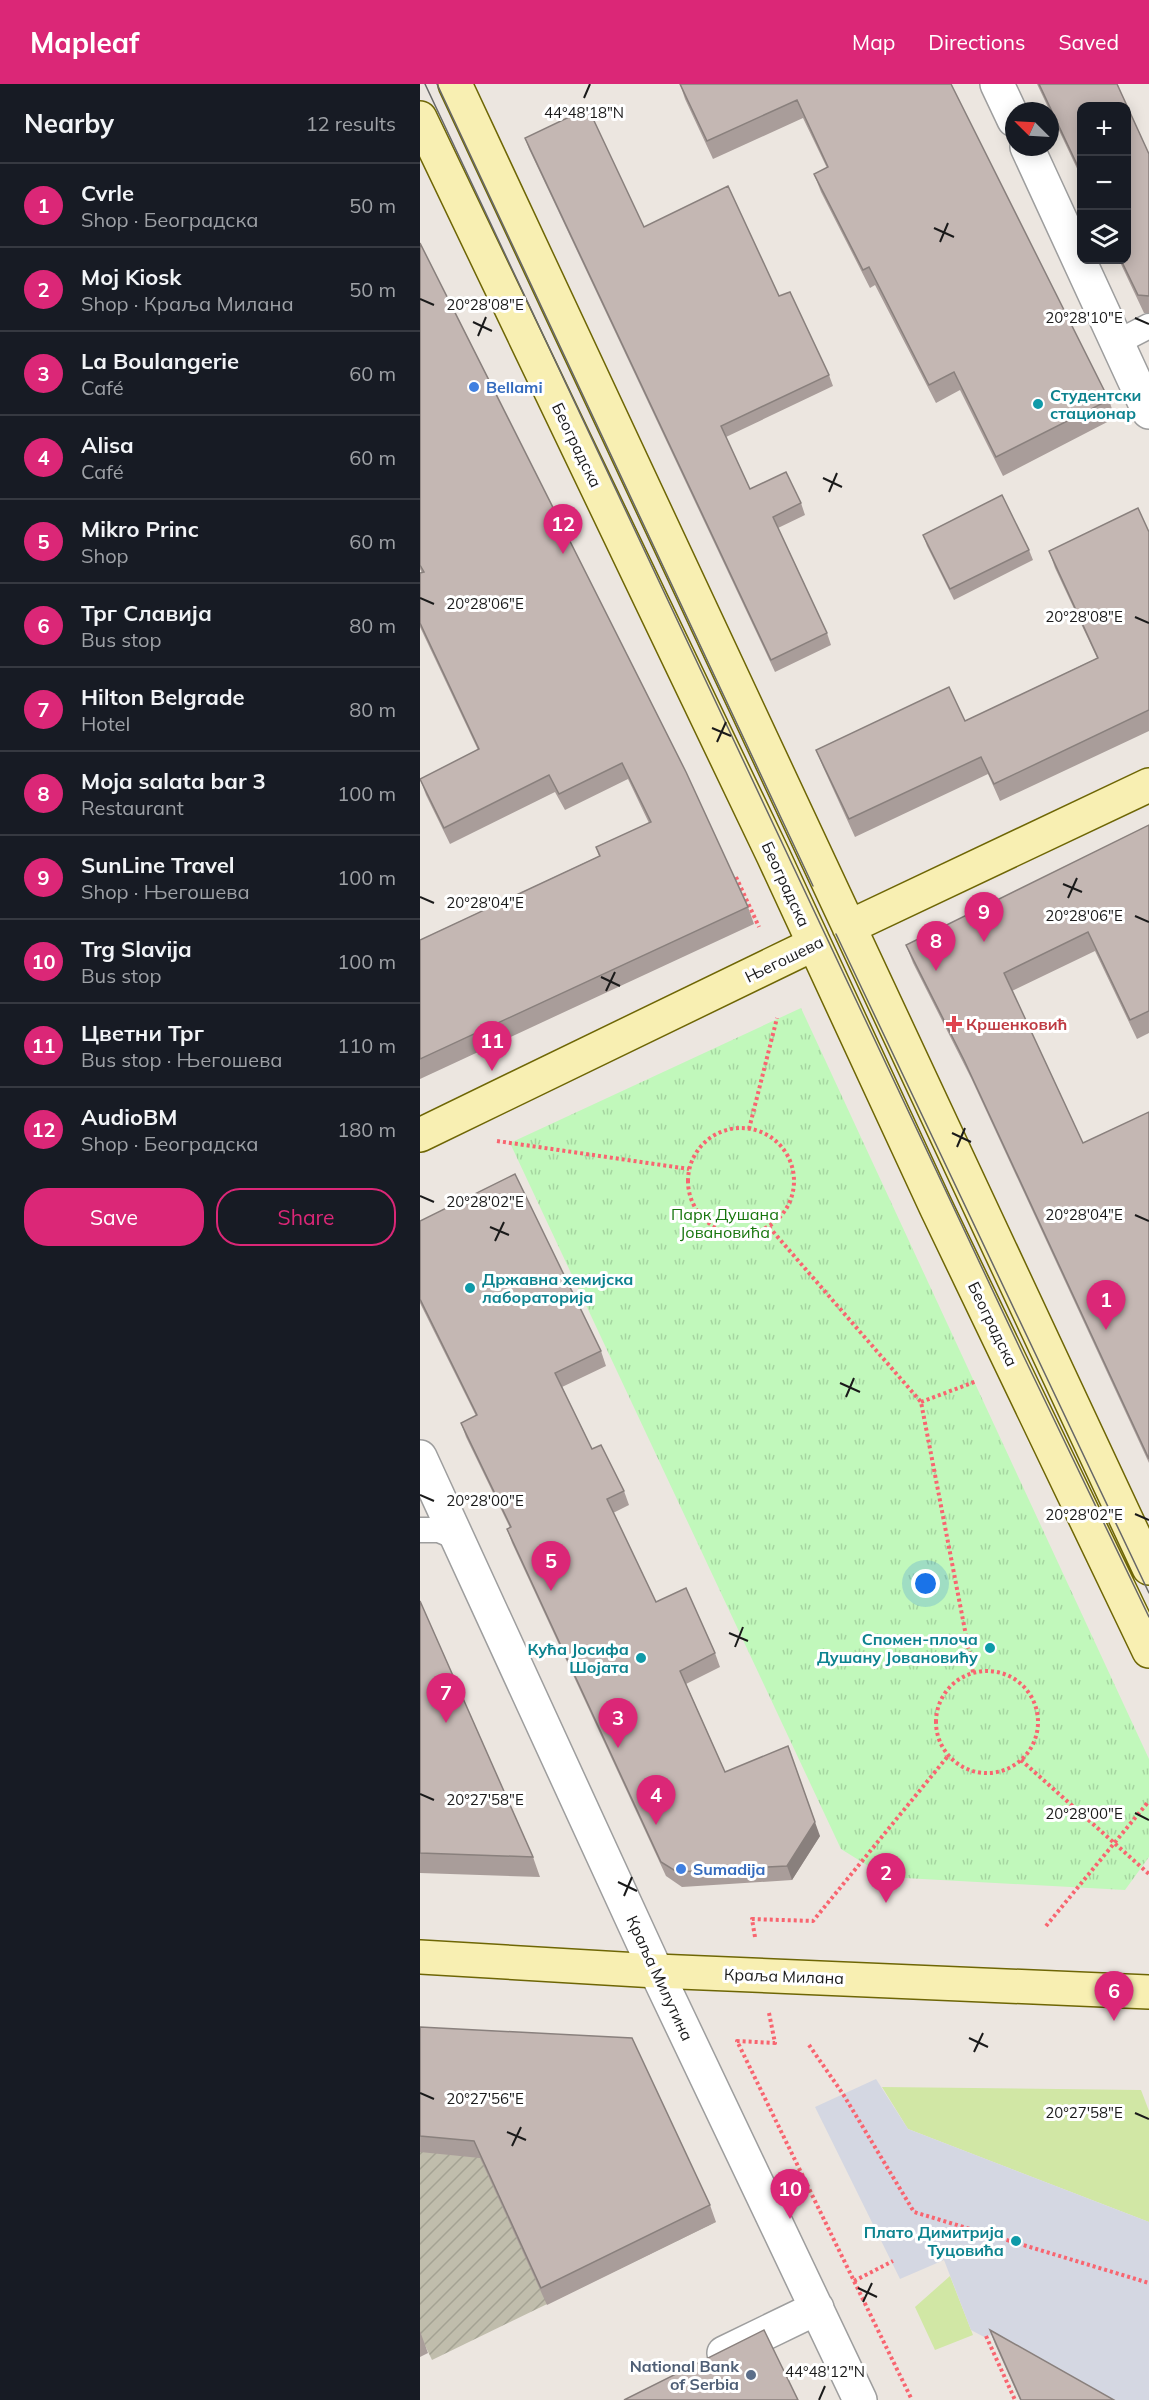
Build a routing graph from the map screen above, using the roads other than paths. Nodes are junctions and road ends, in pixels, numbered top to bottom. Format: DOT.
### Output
graph roads {
  1 [pos="455,84"];
  2 [pos="997,84"];
  3 [pos="1006,102"];
  4 [pos="420,118"];
  5 [pos="1031,156"];
  6 [pos="1149,326"];
  7 [pos="1116,343"];
  8 [pos="1149,412"];
  9 [pos="1149,785"];
  10 [pos="849,927"];
  11 [pos="814,944"];
  12 [pos="420,1135"];
  13 [pos="420,1456"];
  14 [pos="427,1501"];
  15 [pos="420,1530"];
  16 [pos="458,1538"];
  17 [pos="1149,1568"];
  18 [pos="1149,1651"];
  19 [pos="420,1957"];
  20 [pos="656,1971"];
  21 [pos="1149,1992"];
  22 [pos="817,2308"];
  23 [pos="696,2366"];
  24 [pos="860,2400"];
  1 -- 10 [label="main road"];
  2 -- 3 [label="street"];
  4 -- 11 [label="main road, Београдска"];
  5 -- 7 [label="street"];
  6 -- 7 [label="lane"];
  7 -- 8 [label="street"];
  9 -- 10 [label="main road, Његошева"];
  10 -- 11 [label="street, Његошева"];
  10 -- 17 [label="main road"];
  11 -- 12 [label="main road, Његошева"];
  11 -- 18 [label="main road, Београдска"];
  13 -- 14 [label="street, Краља Милутина"];
  14 -- 16 [label="street, Краља Милутина"];
  15 -- 16 [label="lane"];
  16 -- 20 [label="street, Краља Милутина"];
  19 -- 20 [label="main road, Краља Милана"];
  20 -- 21 [label="main road, Краља Милана"];
  20 -- 22 [label="street, Краља Милутина"];
  22 -- 23 [label="street"];
  22 -- 24 [label="street, Краља Милутина"];
}
